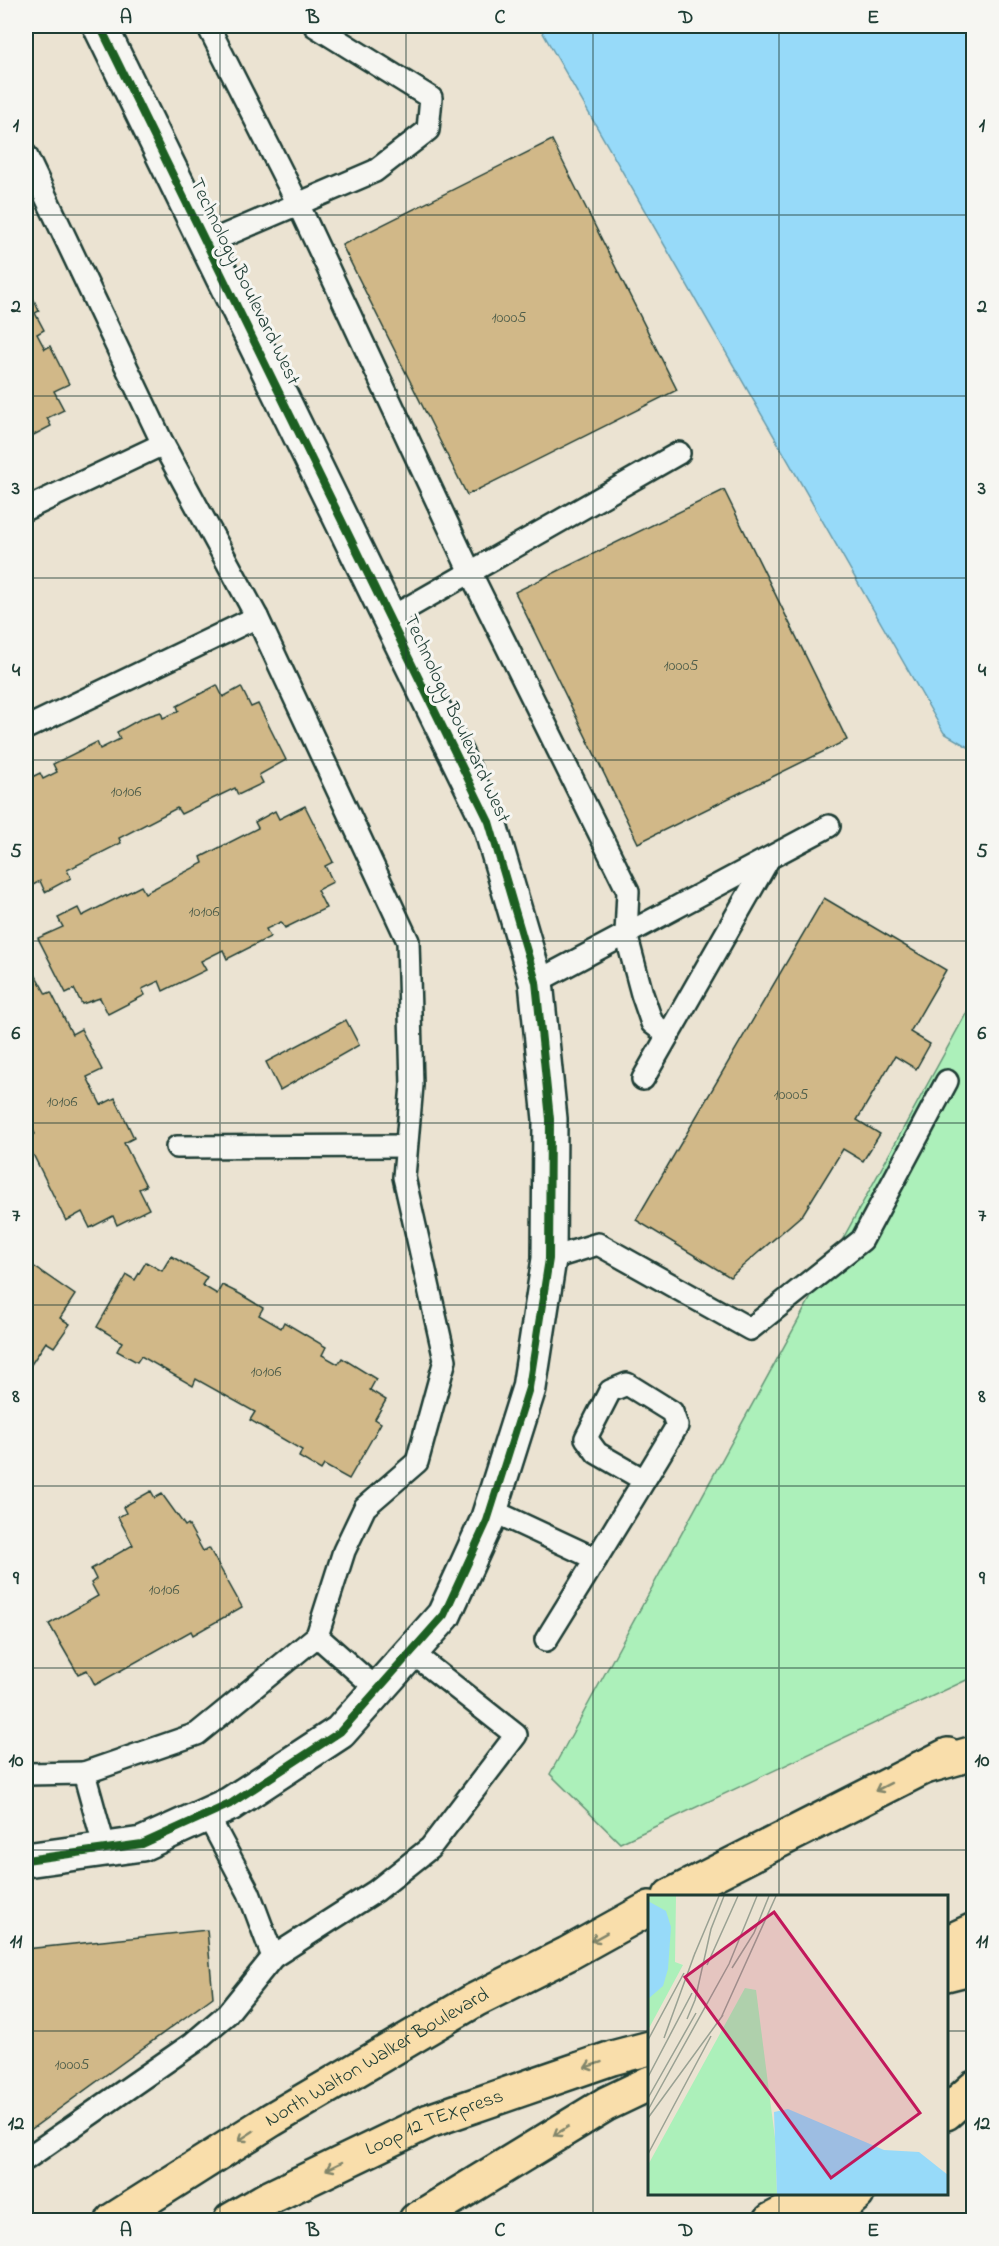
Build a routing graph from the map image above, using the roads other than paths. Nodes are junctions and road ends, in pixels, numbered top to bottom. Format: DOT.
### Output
graph roads {
  1 [pos="100,26"];
  2 [pos="208,26"];
  3 [pos="315,26"];
  4 [pos="26,155"];
  5 [pos="298,204"];
  6 [pos="207,243"];
  7 [pos="163,444"];
  8 [pos="679,453"];
  9 [pos="26,509"];
  10 [pos="470,572"];
  11 [pos="257,617"];
  12 [pos="390,618"];
  13 [pos="26,728"];
  14 [pos="829,826"];
  15 [pos="768,859"];
  16 [pos="626,934"];
  17 [pos="536,982"];
  18 [pos="668,1035"];
  19 [pos="643,1079"];
  20 [pos="946,1081"];
  21 [pos="406,1146"];
  22 [pos="177,1147"];
  23 [pos="549,1259"];
  24 [pos="644,1480"];
  25 [pos="491,1510"];
  26 [pos="596,1559"];
  27 [pos="317,1636"];
  28 [pos="546,1640"];
  29 [pos="411,1652"];
  30 [pos="378,1690"];
  31 [pos="974,1742"];
  32 [pos="974,1753"];
  33 [pos="921,1768"];
  34 [pos="84,1773"];
  35 [pos="26,1774"];
  36 [pos="207,1814"];
  37 [pos="105,1849"];
  38 [pos="26,1860"];
  39 [pos="672,1895"];
  40 [pos="648,1909"];
  41 [pos="974,1930"];
  42 [pos="948,1942"];
  43 [pos="273,1957"];
  44 [pos="974,1967"];
  45 [pos="948,1974"];
  46 [pos="648,2049"];
  47 [pos="648,2084"];
  48 [pos="974,2088"];
  49 [pos="948,2111"];
  50 [pos="974,2116"];
  51 [pos="948,2128"];
  52 [pos="26,2159"];
  53 [pos="817,2195"];
  54 [pos="855,2195"];
  55 [pos="113,2220"];
  56 [pos="231,2220"];
  57 [pos="416,2220"];
  58 [pos="771,2220"];
  59 [pos="827,2220"];
  1 -- 6 [label="street, Technology Boulevard West"];
  2 -- 5 [label="lane"];
  3 -- 5 [label="lane"];
  4 -- 7 [label="lane"];
  5 -- 6 [label="lane"];
  5 -- 10 [label="lane"];
  6 -- 12 [label="street, Technology Boulevard West"];
  7 -- 9 [label="lane"];
  7 -- 11 [label="lane"];
  8 -- 10 [label="lane"];
  10 -- 12 [label="lane"];
  10 -- 16 [label="lane"];
  11 -- 13 [label="lane"];
  11 -- 21 [label="lane"];
  12 -- 17 [label="street, Technology Boulevard West"];
  14 -- 15 [label="lane"];
  15 -- 16 [label="lane"];
  15 -- 18 [label="lane"];
  16 -- 17 [label="lane"];
  16 -- 18 [label="lane"];
  17 -- 23 [label="street, Technology Boulevard West"];
  18 -- 19 [label="lane"];
  20 -- 23 [label="lane"];
  21 -- 22 [label="lane"];
  21 -- 27 [label="lane"];
  23 -- 25 [label="street, Technology Boulevard West"];
  24 -- 24 [label="lane"];
  24 -- 26 [label="lane"];
  25 -- 26 [label="lane"];
  25 -- 29 [label="street, Technology Boulevard West"];
  26 -- 28 [label="lane"];
  27 -- 30 [label="lane"];
  27 -- 34 [label="lane"];
  29 -- 30 [label="street, Technology Boulevard West"];
  29 -- 43 [label="lane"];
  30 -- 36 [label="street, Technology Boulevard West"];
  31 -- 33 [label="main road"];
  32 -- 33 [label="main road"];
  33 -- 39 [label="main road, one-way"];
  34 -- 35 [label="lane"];
  34 -- 37 [label="lane"];
  36 -- 37 [label="street, Technology Boulevard West"];
  36 -- 43 [label="lane"];
  37 -- 38 [label="street, Technology Boulevard West"];
  40 -- 55 [label="main road, North Walton Walker Boulevard, one-way"];
  41 -- 42 [label="main road"];
  43 -- 52 [label="lane"];
  44 -- 45 [label="main road"];
  46 -- 56 [label="main road, Loop 12 TEXpress, one-way"];
  47 -- 57 [label="main road, one-way"];
  48 -- 49 [label="main road"];
  50 -- 51 [label="main road"];
  53 -- 58 [label="main road"];
  54 -- 59 [label="main road"];
}
